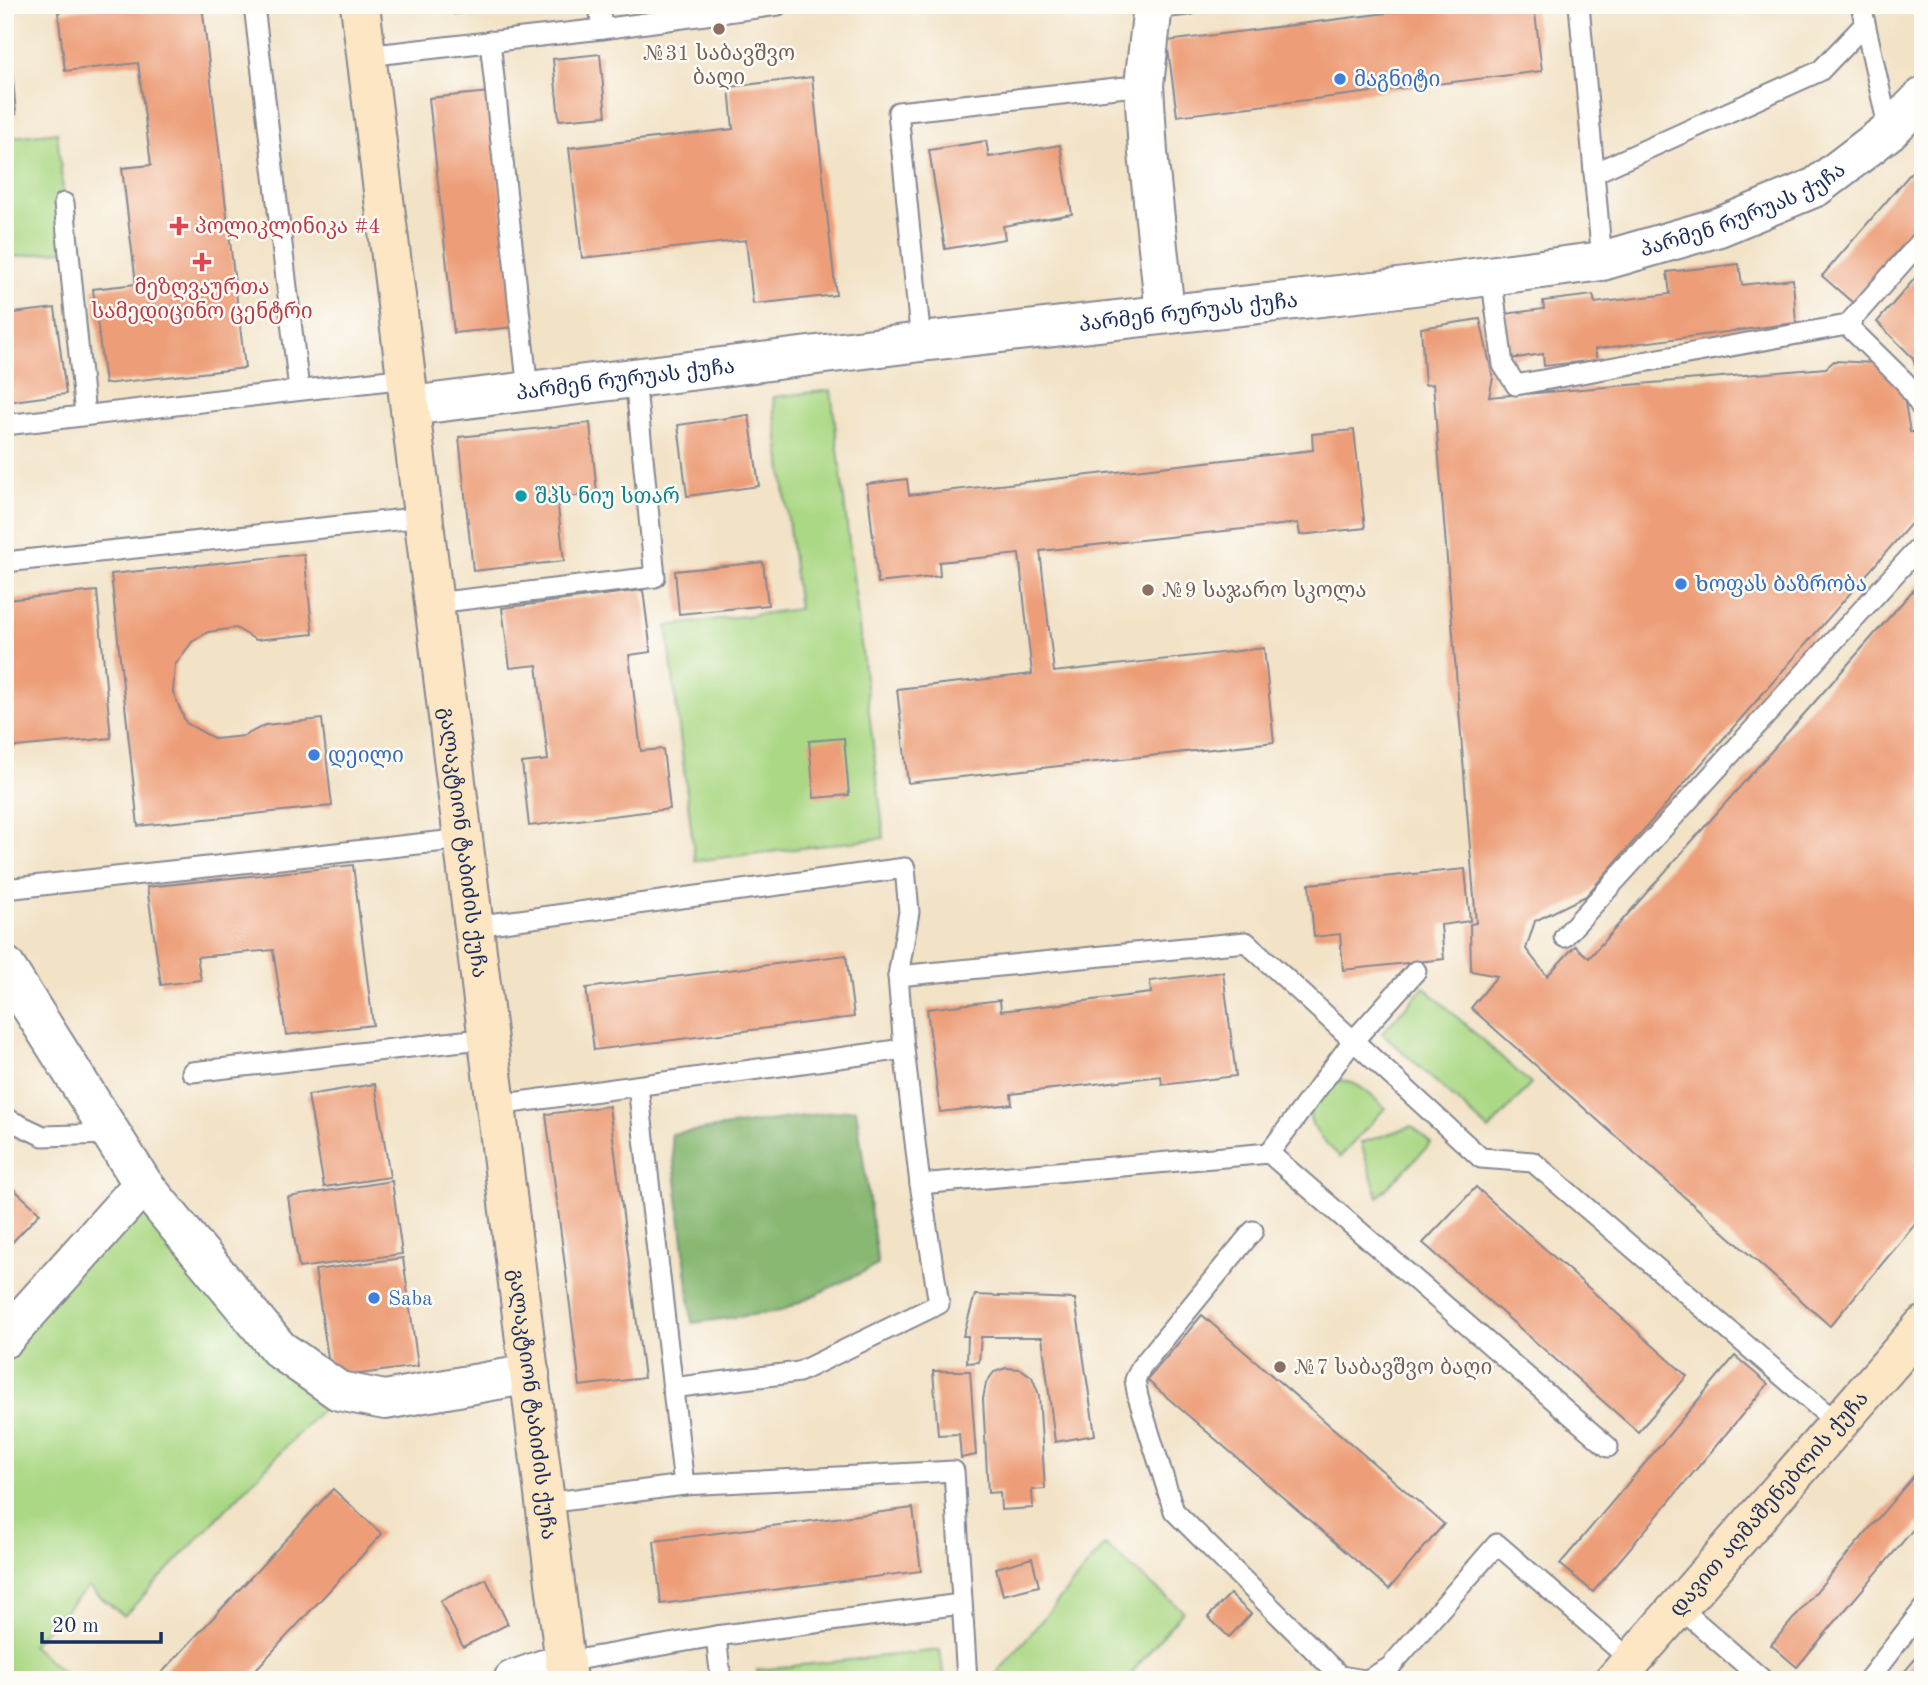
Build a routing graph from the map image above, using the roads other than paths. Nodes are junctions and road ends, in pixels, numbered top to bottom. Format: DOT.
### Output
graph roads {
  1 [pos="254,5"];
  2 [pos="360,5"];
  3 [pos="599,5"];
  4 [pos="778,5"];
  5 [pos="1579,5"];
  6 [pos="1165,7"];
  7 [pos="1863,15"];
  8 [pos="602,29"];
  9 [pos="490,41"];
  10 [pos="366,56"];
  11 [pos="1144,85"];
  12 [pos="1923,97"];
  13 [pos="1889,131"];
  14 [pos="1594,173"];
  15 [pos="64,203"];
  16 [pos="1923,239"];
  17 [pos="1602,261"];
  18 [pos="1491,274"];
  19 [pos="1166,313"];
  20 [pos="1847,325"];
  21 [pos="921,342"];
  22 [pos="635,378"];
  23 [pos="299,390"];
  24 [pos="528,391"];
  25 [pos="408,392"];
  26 [pos="1923,411"];
  27 [pos="85,415"];
  28 [pos="5,425"];
  29 [pos="424,517"];
  30 [pos="1923,543"];
  31 [pos="5,562"];
  32 [pos="435,603"];
  33 [pos="464,839"];
  34 [pos="5,889"];
  35 [pos="474,926"];
  36 [pos="1564,937"];
  37 [pos="5,966"];
  38 [pos="1416,971"];
  39 [pos="898,976"];
  40 [pos="489,1038"];
  41 [pos="1353,1041"];
  42 [pos="904,1049"];
  43 [pos="192,1072"];
  44 [pos="638,1086"];
  45 [pos="497,1105"];
  46 [pos="5,1118"];
  47 [pos="111,1134"];
  48 [pos="1269,1153"];
  49 [pos="143,1184"];
  50 [pos="920,1184"];
  51 [pos="1253,1231"];
  52 [pos="1923,1326"];
  53 [pos="5,1338"];
  54 [pos="530,1374"];
  55 [pos="672,1388"];
  56 [pos="1838,1424"];
  57 [pos="1608,1447"];
  58 [pos="684,1485"];
  59 [pos="547,1503"];
  60 [pos="961,1604"];
  61 [pos="1679,1607"];
  62 [pos="1923,1609"];
  63 [pos="716,1636"];
  64 [pos="1623,1670"];
  65 [pos="565,1671"];
  66 [pos="513,1680"];
  67 [pos="721,1680"];
  68 [pos="967,1680"];
  69 [pos="1366,1680"];
  70 [pos="1763,1680"];
  71 [pos="1868,1680"];
  1 -- 23 [label="lane"];
  2 -- 10 [label="street, გალაკტიონ ტაბიძის ქუჩა"];
  3 -- 8 [label="lane"];
  4 -- 8 [label="lane"];
  5 -- 14 [label="lane"];
  6 -- 11 [label="street"];
  7 -- 13 [label="lane"];
  7 -- 14 [label="lane"];
  8 -- 9 [label="lane"];
  9 -- 10 [label="lane"];
  9 -- 24 [label="lane"];
  10 -- 25 [label="street, გალაკტიონ ტაბიძის ქუჩა"];
  11 -- 19 [label="street"];
  11 -- 21 [label="lane"];
  12 -- 13 [label="street, პარმენ რურუას ქუჩა"];
  13 -- 17 [label="street, პარმენ რურუას ქუჩა"];
  14 -- 17 [label="lane"];
  15 -- 27 [label="lane"];
  16 -- 20 [label="lane"];
  17 -- 18 [label="street, პარმენ რურუას ქუჩა"];
  18 -- 19 [label="street, პარმენ რურუას ქუჩა"];
  18 -- 20 [label="lane"];
  19 -- 21 [label="street, პარმენ რურუას ქუჩა"];
  20 -- 26 [label="lane"];
  21 -- 22 [label="street, პარმენ რურუას ქუჩა"];
  22 -- 24 [label="street, პარმენ რურუას ქუჩა"];
  22 -- 32 [label="lane"];
  23 -- 25 [label="lane"];
  23 -- 27 [label="lane"];
  24 -- 25 [label="street, პარმენ რურუას ქუჩა"];
  25 -- 29 [label="street, გალაკტიონ ტაბიძის ქუჩა"];
  27 -- 28 [label="lane"];
  29 -- 31 [label="lane"];
  29 -- 32 [label="street, გალაკტიონ ტაბიძის ქუჩა"];
  30 -- 36 [label="lane"];
  32 -- 33 [label="street, გალაკტიონ ტაბიძის ქუჩა"];
  33 -- 34 [label="lane"];
  33 -- 35 [label="street, გალაკტიონ ტაბიძის ქუჩა"];
  35 -- 39 [label="lane"];
  35 -- 40 [label="street, გალაკტიონ ტაბიძის ქუჩა"];
  37 -- 47 [label="street"];
  38 -- 41 [label="lane"];
  39 -- 41 [label="lane"];
  39 -- 42 [label="lane"];
  40 -- 43 [label="lane"];
  40 -- 45 [label="street, გალაკტიონ ტაბიძის ქუჩა"];
  41 -- 48 [label="lane"];
  41 -- 56 [label="lane"];
  42 -- 44 [label="lane"];
  42 -- 50 [label="lane"];
  44 -- 45 [label="lane"];
  44 -- 55 [label="lane"];
  45 -- 54 [label="street, გალაკტიონ ტაბიძის ქუჩა"];
  46 -- 47 [label="lane"];
  47 -- 49 [label="street"];
  48 -- 50 [label="lane"];
  48 -- 57 [label="lane"];
  49 -- 53 [label="street"];
  49 -- 54 [label="street"];
  50 -- 55 [label="lane"];
  51 -- 69 [label="lane"];
  52 -- 56 [label="street, დავით აღმაშენებლის ქუჩა"];
  54 -- 59 [label="street, გალაკტიონ ტაბიძის ქუჩა"];
  55 -- 58 [label="lane"];
  56 -- 61 [label="street, დავით აღმაშენებლის ქუჩა"];
  58 -- 59 [label="lane"];
  58 -- 60 [label="lane"];
  59 -- 65 [label="street, გალაკტიონ ტაბიძის ქუჩა"];
  60 -- 63 [label="lane"];
  60 -- 68 [label="lane"];
  61 -- 64 [label="street, დავით აღმაშენებლის ქუჩა"];
  61 -- 70 [label="lane"];
  62 -- 71 [label="lane"];
  63 -- 65 [label="lane"];
  63 -- 67 [label="lane"];
  64 -- 69 [label="lane"];
  65 -- 66 [label="street"];
}
